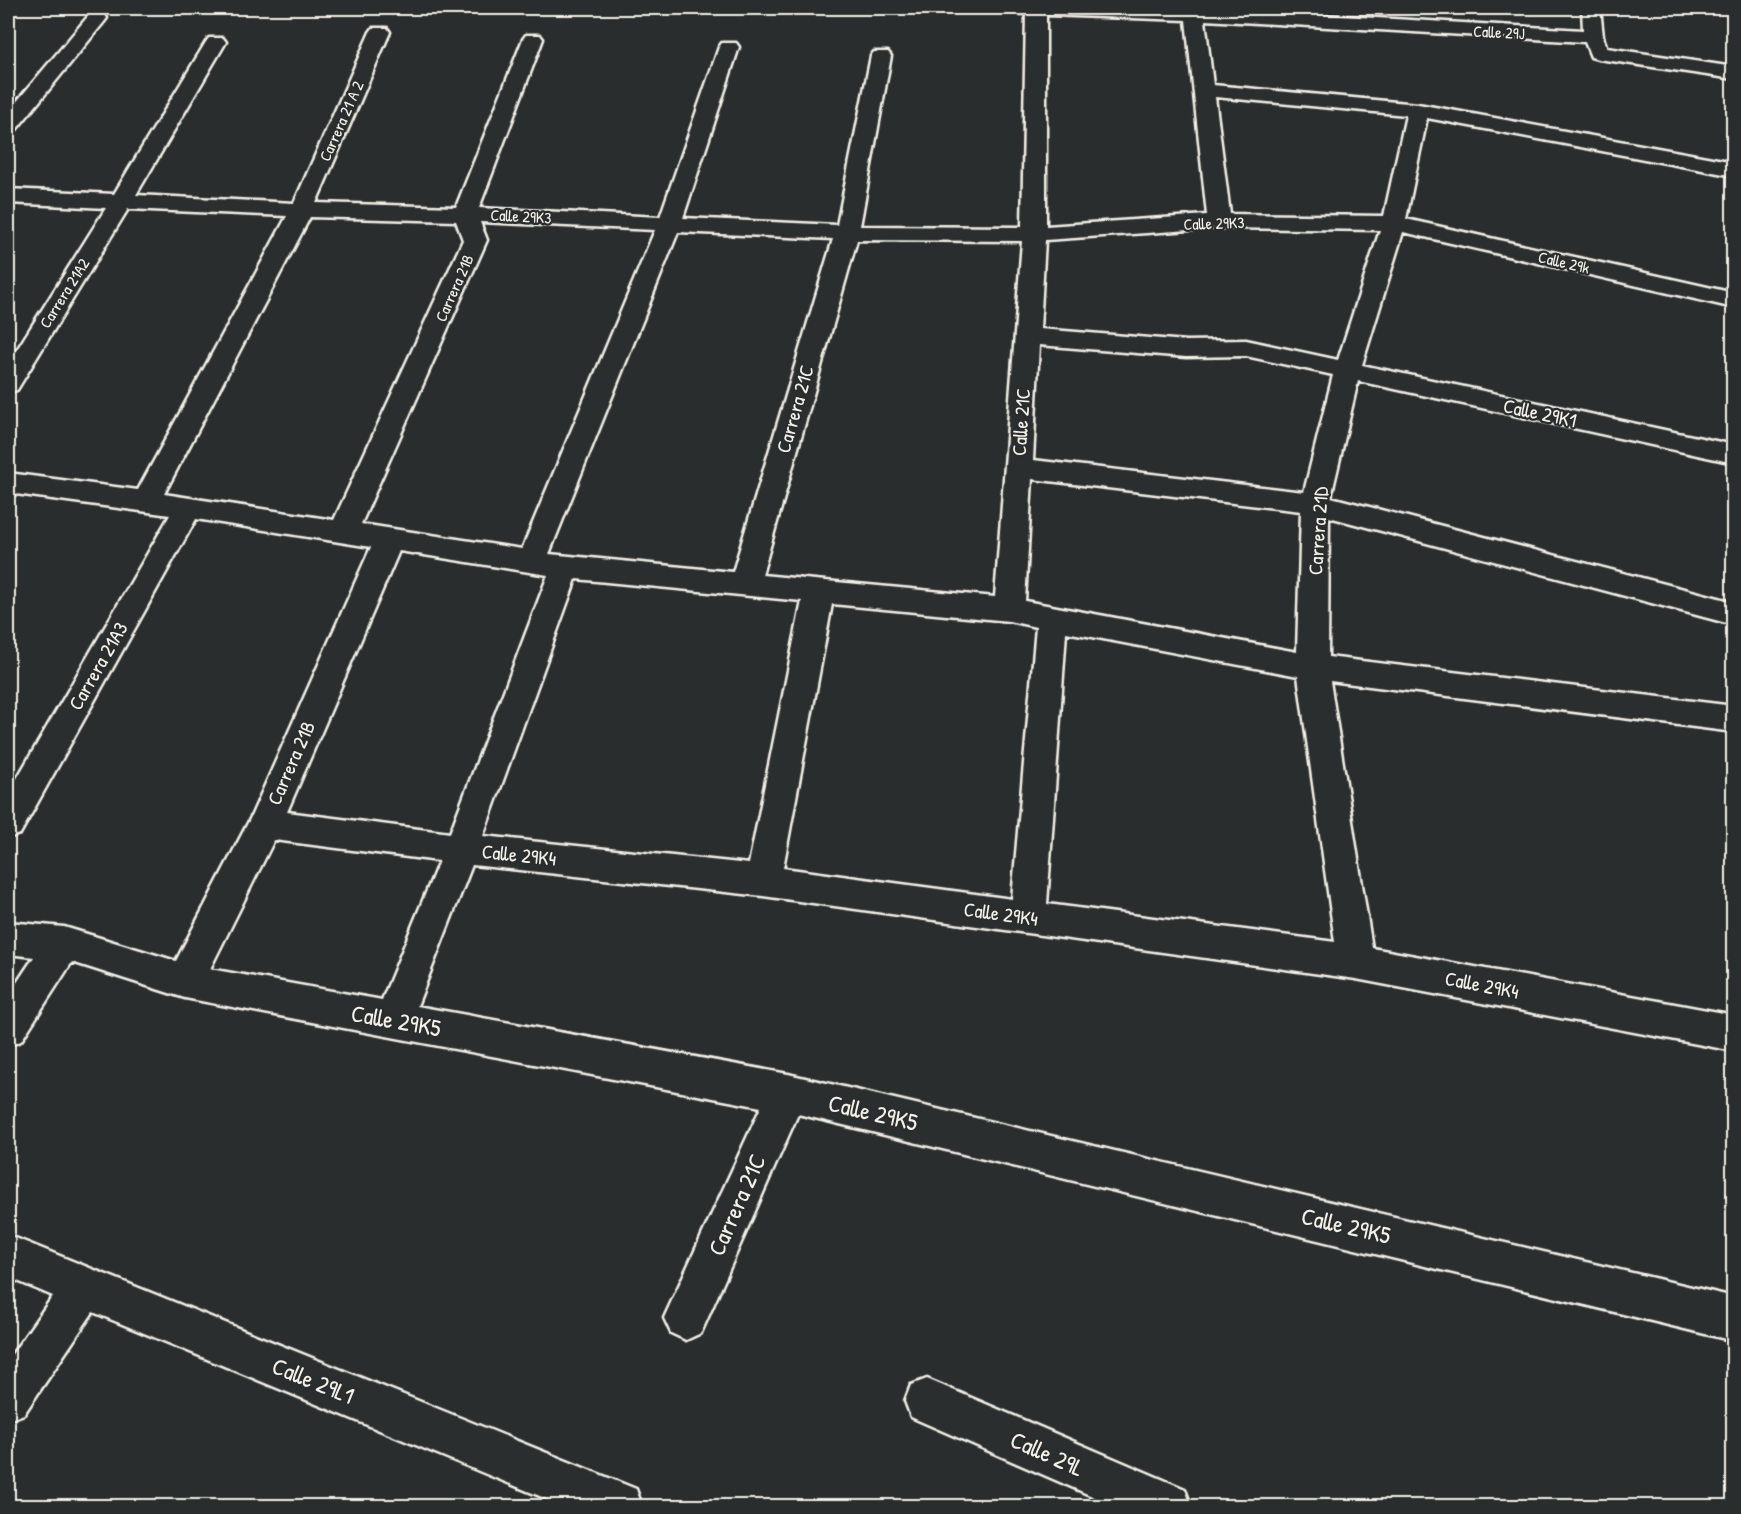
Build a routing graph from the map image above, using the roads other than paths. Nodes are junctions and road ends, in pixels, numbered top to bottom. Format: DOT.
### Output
graph roads {
  1 [pos="1011,8"];
  2 [pos="1036,8"];
  3 [pos="1591,8"];
  4 [pos="1194,11"];
  5 [pos="97,18"];
  6 [pos="380,32"];
  7 [pos="533,39"];
  8 [pos="216,42"];
  9 [pos="1595,45"];
  10 [pos="729,47"];
  11 [pos="881,56"];
  12 [pos="1734,73"];
  13 [pos="1203,90"];
  14 [pos="1418,110"];
  15 [pos="8,125"];
  16 [pos="1734,169"];
  17 [pos="8,196"];
  18 [pos="120,203"];
  19 [pos="302,210"];
  20 [pos="465,214"];
  21 [pos="1219,221"];
  22 [pos="1394,223"];
  23 [pos="669,224"];
  24 [pos="847,233"];
  25 [pos="1034,234"];
  26 [pos="1734,302"];
  27 [pos="1027,336"];
  28 [pos="1347,371"];
  29 [pos="8,384"];
  30 [pos="1734,454"];
  31 [pos="1018,468"];
  32 [pos="8,483"];
  33 [pos="146,501"];
  34 [pos="1315,503"];
  35 [pos="188,508"];
  36 [pos="343,533"];
  37 [pos="389,540"];
  38 [pos="531,562"];
  39 [pos="566,567"];
  40 [pos="744,584"];
  41 [pos="819,593"];
  42 [pos="1010,610"];
  43 [pos="1734,614"];
  44 [pos="1052,618"];
  45 [pos="1312,667"];
  46 [pos="1734,719"];
  47 [pos="8,824"];
  48 [pos="265,824"];
  49 [pos="460,849"];
  50 [pos="763,881"];
  51 [pos="1028,918"];
  52 [pos="8,938"];
  53 [pos="64,943"];
  54 [pos="1356,962"];
  55 [pos="185,981"];
  56 [pos="393,1020"];
  57 [pos="8,1028"];
  58 [pos="1734,1033"];
  59 [pos="788,1093"];
  60 [pos="8,1256"];
  61 [pos="84,1288"];
  62 [pos="686,1318"];
  63 [pos="1734,1319"];
  64 [pos="8,1398"];
  65 [pos="927,1401"];
  66 [pos="619,1506"];
  67 [pos="1168,1506"];
  1 -- 2 [label="street, Calle 29J"];
  2 -- 4 [label="street, Calle 29J"];
  2 -- 25 [label="street"];
  3 -- 9 [label="street"];
  4 -- 9 [label="street, Calle 29J"];
  4 -- 13 [label="street"];
  5 -- 15 [label="street"];
  6 -- 19 [label="street, Carrera 21 A 2"];
  7 -- 20 [label="street"];
  8 -- 18 [label="street, Carrera 21A2"];
  9 -- 12 [label="street, Calle 29J"];
  10 -- 23 [label="street"];
  11 -- 24 [label="street, Carrera 21C"];
  13 -- 14 [label="street"];
  13 -- 21 [label="street"];
  14 -- 16 [label="street"];
  14 -- 22 [label="street, Carrera 21D"];
  17 -- 18 [label="street, Calle 29K3"];
  18 -- 19 [label="street, Calle 29K3"];
  18 -- 29 [label="street, Carrera 21A2"];
  19 -- 20 [label="street, Calle 29K3"];
  19 -- 33 [label="street"];
  20 -- 23 [label="street, Calle 29K3"];
  20 -- 36 [label="street, Carrera 21B"];
  21 -- 22 [label="street, Calle 29K3"];
  21 -- 25 [label="street, Calle 29K3"];
  22 -- 26 [label="street, Calle 29k"];
  22 -- 28 [label="street, Carrera 21D"];
  23 -- 24 [label="street, Calle 29K3"];
  23 -- 38 [label="street"];
  24 -- 25 [label="street, Calle 29K3"];
  24 -- 40 [label="street, Carrera 21C"];
  25 -- 27 [label="street, Calle 21C"];
  27 -- 28 [label="street, Calle 29K1"];
  27 -- 31 [label="street, Calle 21C"];
  28 -- 30 [label="street, Calle 29K1"];
  28 -- 34 [label="street, Carrera 21D"];
  31 -- 34 [label="street"];
  31 -- 42 [label="street, Calle 21C"];
  32 -- 33 [label="street"];
  33 -- 35 [label="street"];
  34 -- 43 [label="street"];
  34 -- 45 [label="street, Carrera 21D"];
  35 -- 36 [label="street"];
  35 -- 47 [label="street, Carrera 21A3"];
  36 -- 37 [label="street"];
  37 -- 38 [label="street"];
  37 -- 48 [label="street, Carrera 21B"];
  38 -- 39 [label="street"];
  39 -- 40 [label="street"];
  39 -- 49 [label="street"];
  40 -- 41 [label="street"];
  41 -- 42 [label="street"];
  41 -- 50 [label="street"];
  42 -- 44 [label="street"];
  44 -- 45 [label="street"];
  44 -- 51 [label="street"];
  45 -- 46 [label="street"];
  45 -- 54 [label="street, Carrera 21D"];
  48 -- 49 [label="street, Calle 29K4"];
  48 -- 55 [label="street, Carrera 21B"];
  49 -- 50 [label="street, Calle 29K4"];
  49 -- 56 [label="street"];
  50 -- 51 [label="street, Calle 29K4"];
  51 -- 54 [label="street, Calle 29K4"];
  52 -- 53 [label="street, Calle 29K5"];
  53 -- 55 [label="street, Calle 29K5"];
  53 -- 57 [label="street"];
  54 -- 58 [label="street, Calle 29K4"];
  55 -- 56 [label="street, Calle 29K5"];
  56 -- 59 [label="street, Calle 29K5"];
  59 -- 62 [label="street, Carrera 21C"];
  59 -- 63 [label="street, Calle 29K5"];
  60 -- 61 [label="street, Calle 29L1"];
  61 -- 64 [label="street"];
  61 -- 66 [label="street, Calle 29L1"];
  65 -- 67 [label="street, Calle 29L"];
}
